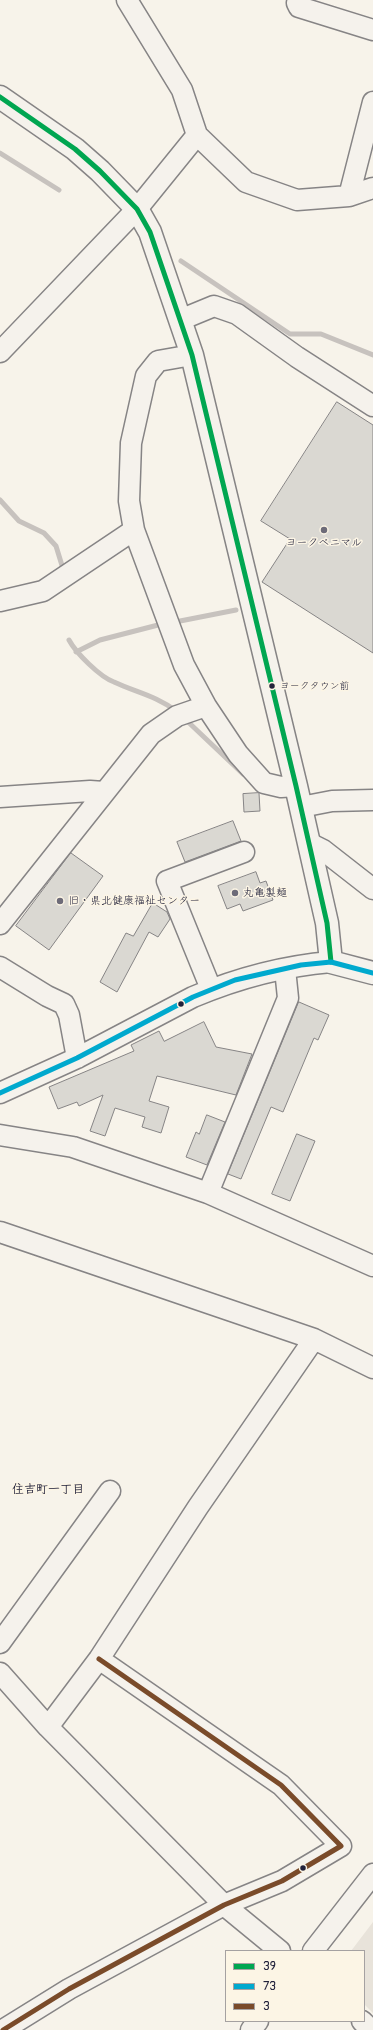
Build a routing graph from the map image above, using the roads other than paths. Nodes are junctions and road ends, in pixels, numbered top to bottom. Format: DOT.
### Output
graph roads {
  1 [pos="127,0"];
  2 [pos="298,0"];
  3 [pos="373,30"];
  4 [pos="0,97"];
  5 [pos="373,102"];
  6 [pos="197,136"];
  7 [pos="373,188"];
  8 [pos="349,196"];
  9 [pos="137,209"];
  10 [pos="180,320"];
  11 [pos="0,352"];
  12 [pos="192,355"];
  13 [pos="373,406"];
  14 [pos="134,530"];
  15 [pos="0,601"];
  16 [pos="190,711"];
  17 [pos="104,792"];
  18 [pos="298,796"];
  19 [pos="0,797"];
  20 [pos="373,800"];
  21 [pos="309,843"];
  22 [pos="244,852"];
  23 [pos="373,889"];
  24 [pos="0,924"];
  25 [pos="331,962"];
  26 [pos="0,967"];
  27 [pos="285,969"];
  28 [pos="373,972"];
  29 [pos="211,990"];
  30 [pos="77,1058"];
  31 [pos="0,1093"];
  32 [pos="0,1135"];
  33 [pos="208,1193"];
  34 [pos="0,1232"];
  35 [pos="373,1266"];
  36 [pos="314,1339"];
  37 [pos="373,1368"];
  38 [pos="110,1491"];
  39 [pos="0,1643"];
  40 [pos="99,1659"];
  41 [pos="0,1673"];
  42 [pos="48,1727"];
  43 [pos="373,1874"];
  44 [pos="224,1905"];
  45 [pos="279,1950"];
  46 [pos="314,1950"];
  47 [pos="257,2022"];
  48 [pos="363,2022"];
  49 [pos="4,2030"];
  50 [pos="250,2030"];
  51 [pos="371,2030"];
  1 -- 6 [label="street"];
  2 -- 3 [label="street"];
  4 -- 9 [label="main road"];
  5 -- 8 [label="street"];
  6 -- 8 [label="street"];
  6 -- 9 [label="street"];
  7 -- 8 [label="street"];
  9 -- 10 [label="main road"];
  9 -- 11 [label="street"];
  10 -- 12 [label="main road"];
  10 -- 13 [label="street"];
  12 -- 14 [label="street"];
  12 -- 18 [label="main road"];
  14 -- 15 [label="street"];
  14 -- 16 [label="street"];
  16 -- 17 [label="street"];
  16 -- 18 [label="street"];
  17 -- 19 [label="street"];
  17 -- 24 [label="street"];
  18 -- 20 [label="street"];
  18 -- 21 [label="main road"];
  21 -- 23 [label="street"];
  21 -- 25 [label="main road"];
  22 -- 29 [label="street"];
  25 -- 27 [label="street"];
  25 -- 28 [label="main road"];
  26 -- 30 [label="street"];
  27 -- 29 [label="street"];
  27 -- 33 [label="street"];
  29 -- 30 [label="street"];
  30 -- 31 [label="street"];
  32 -- 33 [label="street"];
  33 -- 35 [label="street"];
  34 -- 36 [label="street"];
  36 -- 37 [label="street"];
  36 -- 40 [label="street"];
  38 -- 39 [label="street"];
  40 -- 42 [label="street"];
  40 -- 44 [label="street"];
  41 -- 42 [label="street"];
  42 -- 44 [label="street"];
  43 -- 46 [label="street"];
  44 -- 45 [label="street"];
  44 -- 49 [label="street"];
  47 -- 50 [label="street"];
  48 -- 51 [label="street"];
}
